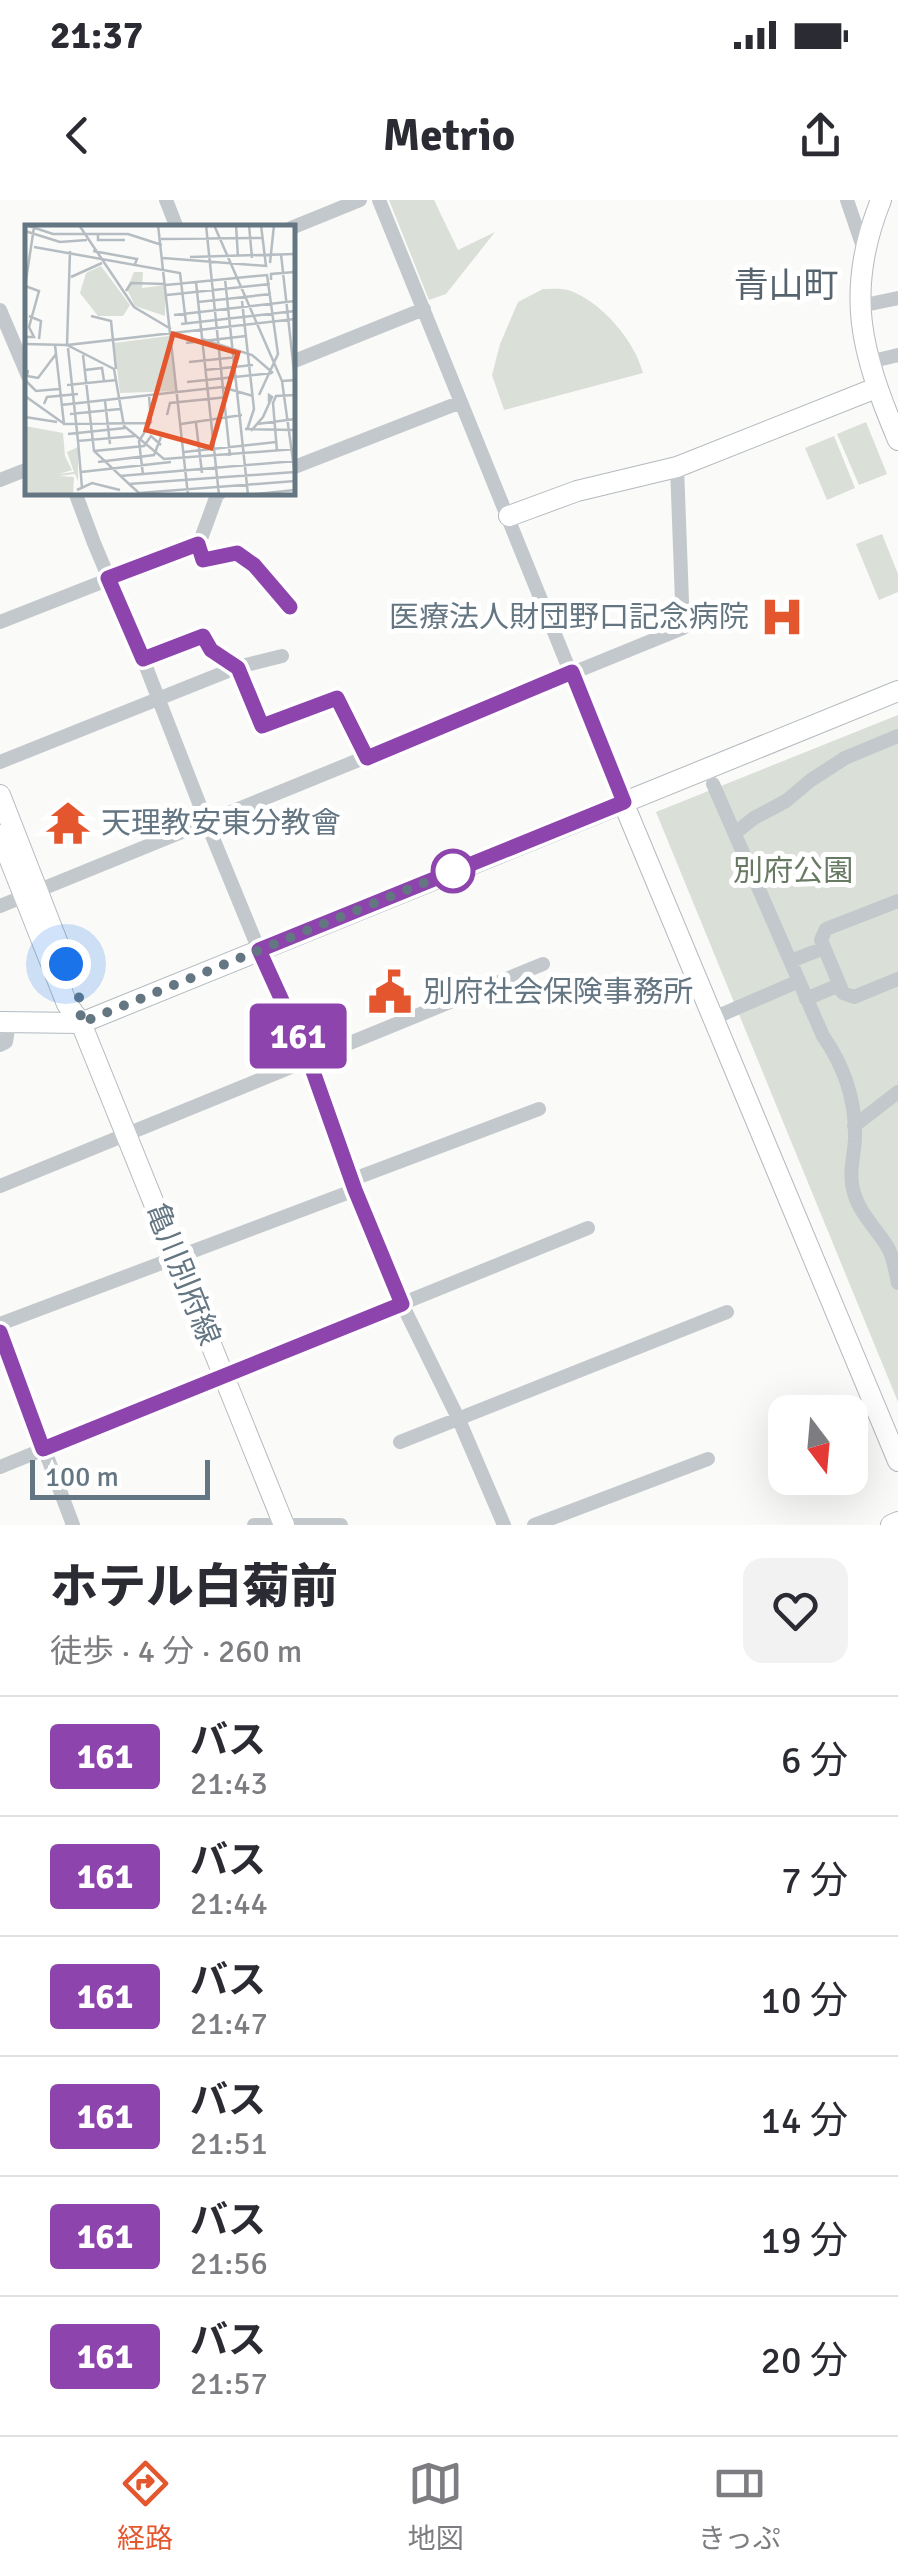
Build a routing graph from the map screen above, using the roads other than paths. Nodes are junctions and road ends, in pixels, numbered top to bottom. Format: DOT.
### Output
graph roads {
  1 [pos="166,200"];
  2 [pos="360,200"];
  3 [pos="379,200"];
  4 [pos="847,200"];
  5 [pos="881,200"];
  6 [pos="176,225"];
  7 [pos="295,226"];
  8 [pos="864,250"];
  9 [pos="898,298"];
  10 [pos="860,306"];
  11 [pos="424,309"];
  12 [pos="0,310"];
  13 [pos="7,338"];
  14 [pos="898,355"];
  15 [pos="295,361"];
  16 [pos="869,362"];
  17 [pos="25,371"];
  18 [pos="876,388"];
  19 [pos="461,402"];
  20 [pos="898,440"];
  21 [pos="295,467"];
  22 [pos="676,468"];
  23 [pos="25,470"];
  24 [pos="0,480"];
  25 [pos="77,495"];
  26 [pos="217,495"];
  27 [pos="509,516"];
  28 [pos="198,544"];
  29 [pos="108,578"];
  30 [pos="290,607"];
  31 [pos="0,622"];
  32 [pos="282,656"];
  33 [pos="143,659"];
  34 [pos="238,668"];
  35 [pos="572,672"];
  36 [pos="898,691"];
  37 [pos="158,698"];
  38 [pos="898,736"];
  39 [pos="367,758"];
  40 [pos="0,762"];
  41 [pos="713,784"];
  42 [pos="0,796"];
  43 [pos="624,802"];
  44 [pos="206,821"];
  45 [pos="735,833"];
  46 [pos="0,835"];
  47 [pos="31,893"];
  48 [pos="898,901"];
  49 [pos="0,906"];
  50 [pos="824,948"];
  51 [pos="259,950"];
  52 [pos="791,961"];
  53 [pos="544,964"];
  54 [pos="898,979"];
  55 [pos="799,981"];
  56 [pos="840,985"];
  57 [pos="806,999"];
  58 [pos="723,1014"];
  59 [pos="4,1022"];
  60 [pos="81,1023"];
  61 [pos="0,1045"];
  62 [pos="309,1060"];
  63 [pos="898,1092"];
  64 [pos="539,1110"];
  65 [pos="854,1126"];
  66 [pos="126,1134"];
  67 [pos="353,1185"];
  68 [pos="0,1186"];
  69 [pos="588,1228"];
  70 [pos="892,1243"];
  71 [pos="176,1257"];
  72 [pos="898,1283"];
  73 [pos="402,1304"];
  74 [pos="726,1312"];
  75 [pos="0,1328"];
  76 [pos="225,1375"];
  77 [pos="459,1420"];
  78 [pos="400,1442"];
  79 [pos="43,1449"];
  80 [pos="708,1459"];
  81 [pos="898,1461"];
  82 [pos="0,1467"];
  83 [pos="898,1522"];
  84 [pos="284,1524"];
  85 [pos="73,1525"];
  86 [pos="254,1525"];
  87 [pos="342,1525"];
  88 [pos="504,1525"];
  89 [pos="534,1525"];
  90 [pos="891,1525"];
  1 -- 6 [label="street"];
  2 -- 7 [label="street"];
  3 -- 11 [label="street"];
  4 -- 8 [label="street"];
  5 -- 8 [label="street"];
  8 -- 10 [label="street"];
  9 -- 10 [label="street"];
  10 -- 16 [label="street"];
  11 -- 15 [label="street"];
  11 -- 19 [label="street"];
  12 -- 13 [label="street"];
  13 -- 17 [label="street"];
  14 -- 16 [label="street"];
  16 -- 18 [label="street"];
  18 -- 20 [label="street"];
  18 -- 22 [label="street"];
  19 -- 21 [label="street"];
  19 -- 27 [label="street"];
  22 -- 27 [label="street"];
  22 -- 35 [label="street"];
  23 -- 24 [label="street"];
  25 -- 29 [label="street"];
  26 -- 28 [label="street"];
  27 -- 35 [label="street"];
  28 -- 29 [label="street"];
  28 -- 30 [label="street"];
  29 -- 31 [label="street"];
  29 -- 33 [label="street"];
  32 -- 34 [label="street"];
  33 -- 34 [label="street"];
  33 -- 37 [label="street"];
  34 -- 37 [label="street"];
  34 -- 39 [label="street"];
  35 -- 39 [label="street"];
  35 -- 43 [label="street"];
  36 -- 43 [label="street"];
  37 -- 40 [label="street"];
  37 -- 44 [label="street"];
  38 -- 45 [label="street"];
  39 -- 44 [label="street"];
  41 -- 45 [label="street"];
  42 -- 47 [label="street, 亀川別府線"];
  43 -- 51 [label="street"];
  43 -- 81 [label="street"];
  44 -- 47 [label="street"];
  44 -- 51 [label="street"];
  45 -- 52 [label="street"];
  46 -- 47 [label="street, 亀川別府線"];
  47 -- 49 [label="street"];
  47 -- 60 [label="street, 亀川別府線"];
  48 -- 50 [label="street"];
  50 -- 52 [label="street"];
  50 -- 56 [label="street"];
  51 -- 60 [label="street"];
  51 -- 62 [label="street"];
  52 -- 55 [label="street"];
  53 -- 62 [label="street"];
  54 -- 56 [label="street"];
  55 -- 57 [label="street"];
  55 -- 58 [label="street"];
  56 -- 57 [label="street"];
  57 -- 65 [label="street"];
  59 -- 60 [label="street"];
  59 -- 61 [label="street"];
  60 -- 66 [label="street, 亀川別府線"];
  62 -- 66 [label="street"];
  62 -- 67 [label="street"];
  63 -- 65 [label="street"];
  64 -- 67 [label="street"];
  65 -- 70 [label="street"];
  66 -- 68 [label="street"];
  66 -- 71 [label="street, 亀川別府線"];
  67 -- 71 [label="street"];
  67 -- 73 [label="street"];
  69 -- 73 [label="street"];
  70 -- 72 [label="street"];
  71 -- 75 [label="street"];
  71 -- 76 [label="street, 亀川別府線"];
  73 -- 76 [label="street"];
  73 -- 77 [label="street"];
  74 -- 77 [label="street"];
  75 -- 79 [label="street"];
  76 -- 79 [label="street"];
  76 -- 84 [label="street, 亀川別府線"];
  77 -- 78 [label="street"];
  77 -- 88 [label="street"];
  79 -- 82 [label="street"];
  79 -- 85 [label="street"];
  80 -- 89 [label="street"];
  83 -- 90 [label="street"];
  84 -- 86 [label="street"];
  84 -- 87 [label="street"];
}
